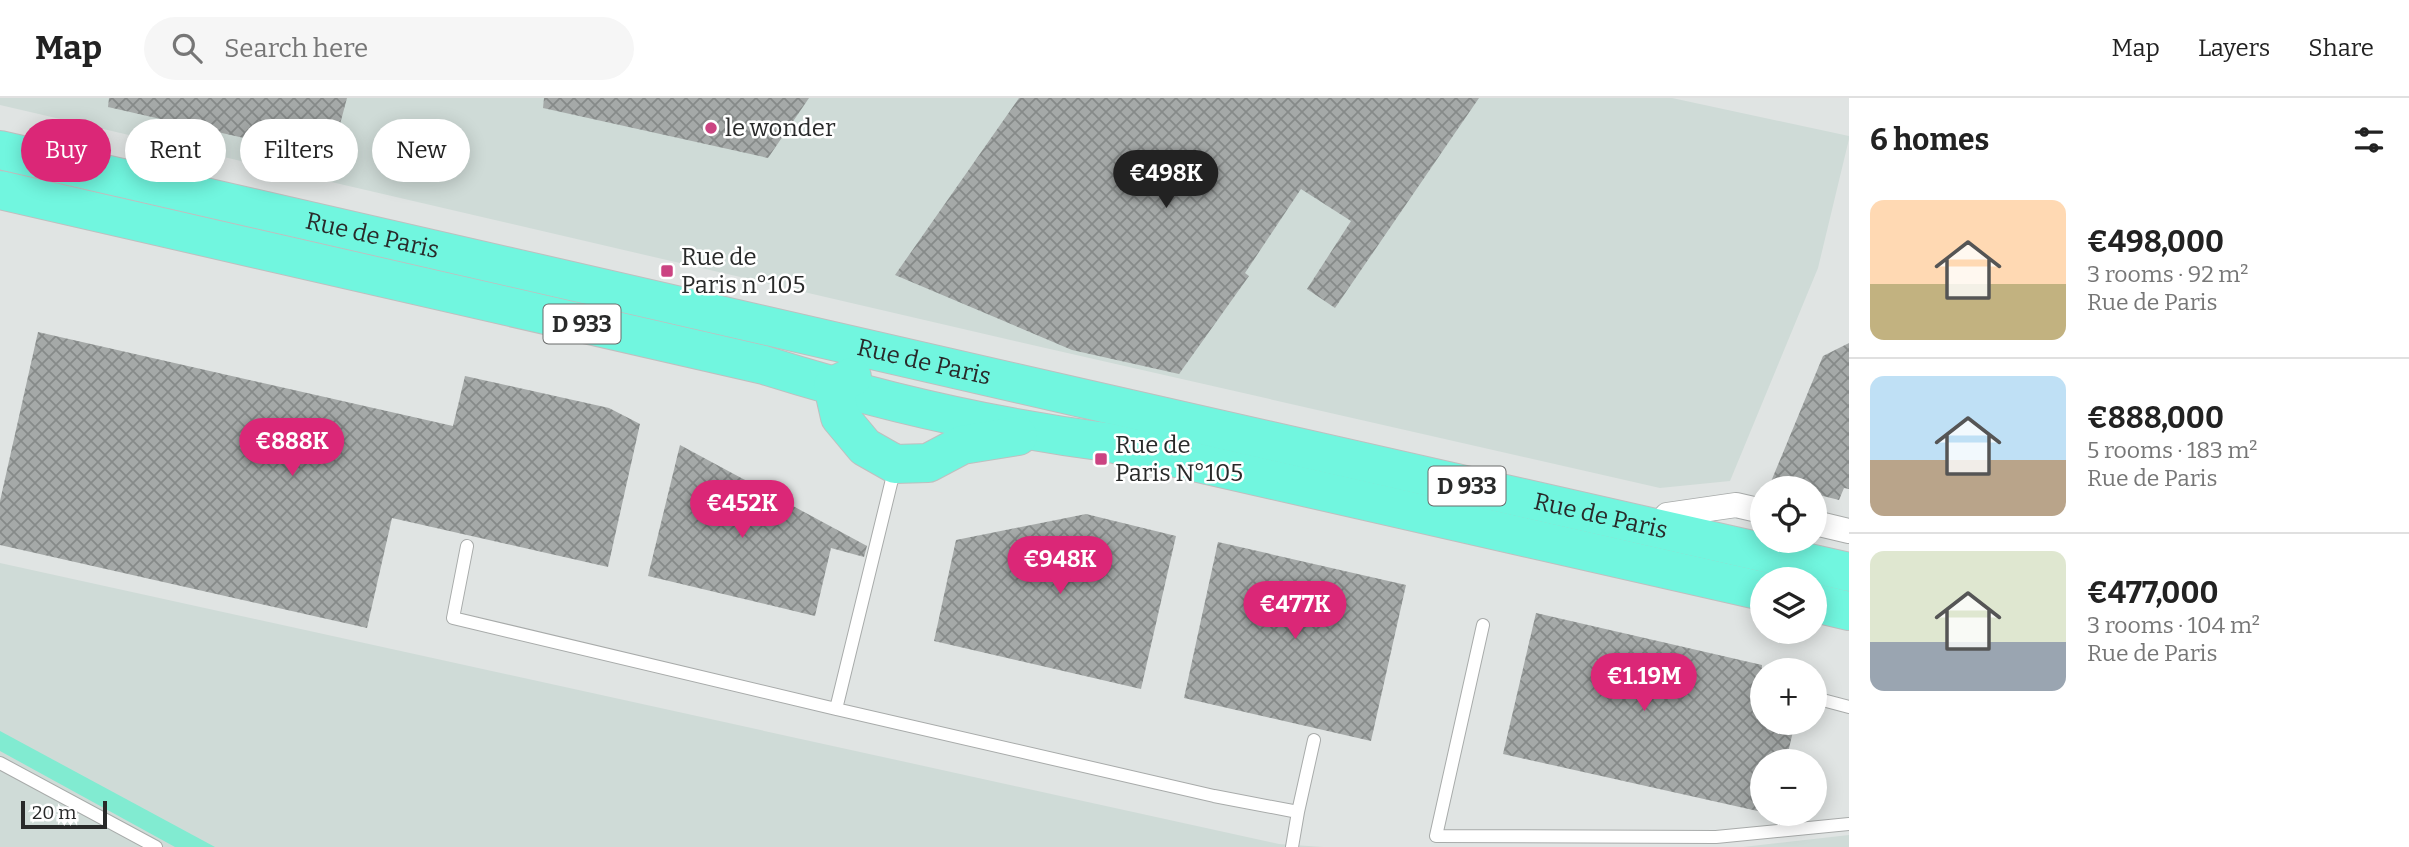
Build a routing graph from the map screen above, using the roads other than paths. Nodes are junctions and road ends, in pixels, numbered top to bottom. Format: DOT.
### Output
graph roads {
  1 [pos="0,150"];
  2 [pos="0,190"];
  3 [pos="833,386"];
  4 [pos="1086,400"];
  5 [pos="1038,433"];
  6 [pos="895,464"];
  7 [pos="1750,508"];
  8 [pos="1667,515"];
  9 [pos="1827,526"];
  10 [pos="1849,531"];
  11 [pos="467,546"];
  12 [pos="1849,572"];
  13 [pos="1750,588"];
  14 [pos="1827,606"];
  15 [pos="1849,611"];
  16 [pos="1483,625"];
  17 [pos="1827,701"];
  18 [pos="1849,707"];
  19 [pos="836,709"];
  20 [pos="1314,740"];
  21 [pos="0,763"];
  22 [pos="1298,812"];
  23 [pos="1849,824"];
  24 [pos="156,847"];
  25 [pos="1292,847"];
  1 -- 4 [label="main road, Rue de Paris / D 933"];
  2 -- 3 [label="main road, Rue de Paris / D 933"];
  3 -- 4 [label="main road"];
  3 -- 5 [label="main road, Rue de Paris / D 933"];
  3 -- 6 [label="main road"];
  4 -- 12 [label="main road, Rue de Paris / D 933"];
  5 -- 6 [label="main road"];
  5 -- 13 [label="main road, Rue de Paris / D 933"];
  6 -- 19 [label="lane"];
  7 -- 8 [label="street"];
  9 -- 10 [label="street"];
  11 -- 19 [label="lane"];
  14 -- 15 [label="main road"];
  16 -- 23 [label="lane"];
  17 -- 18 [label="lane"];
  19 -- 22 [label="lane"];
  20 -- 22 [label="lane"];
  21 -- 24 [label="lane"];
  22 -- 25 [label="lane"];
}
